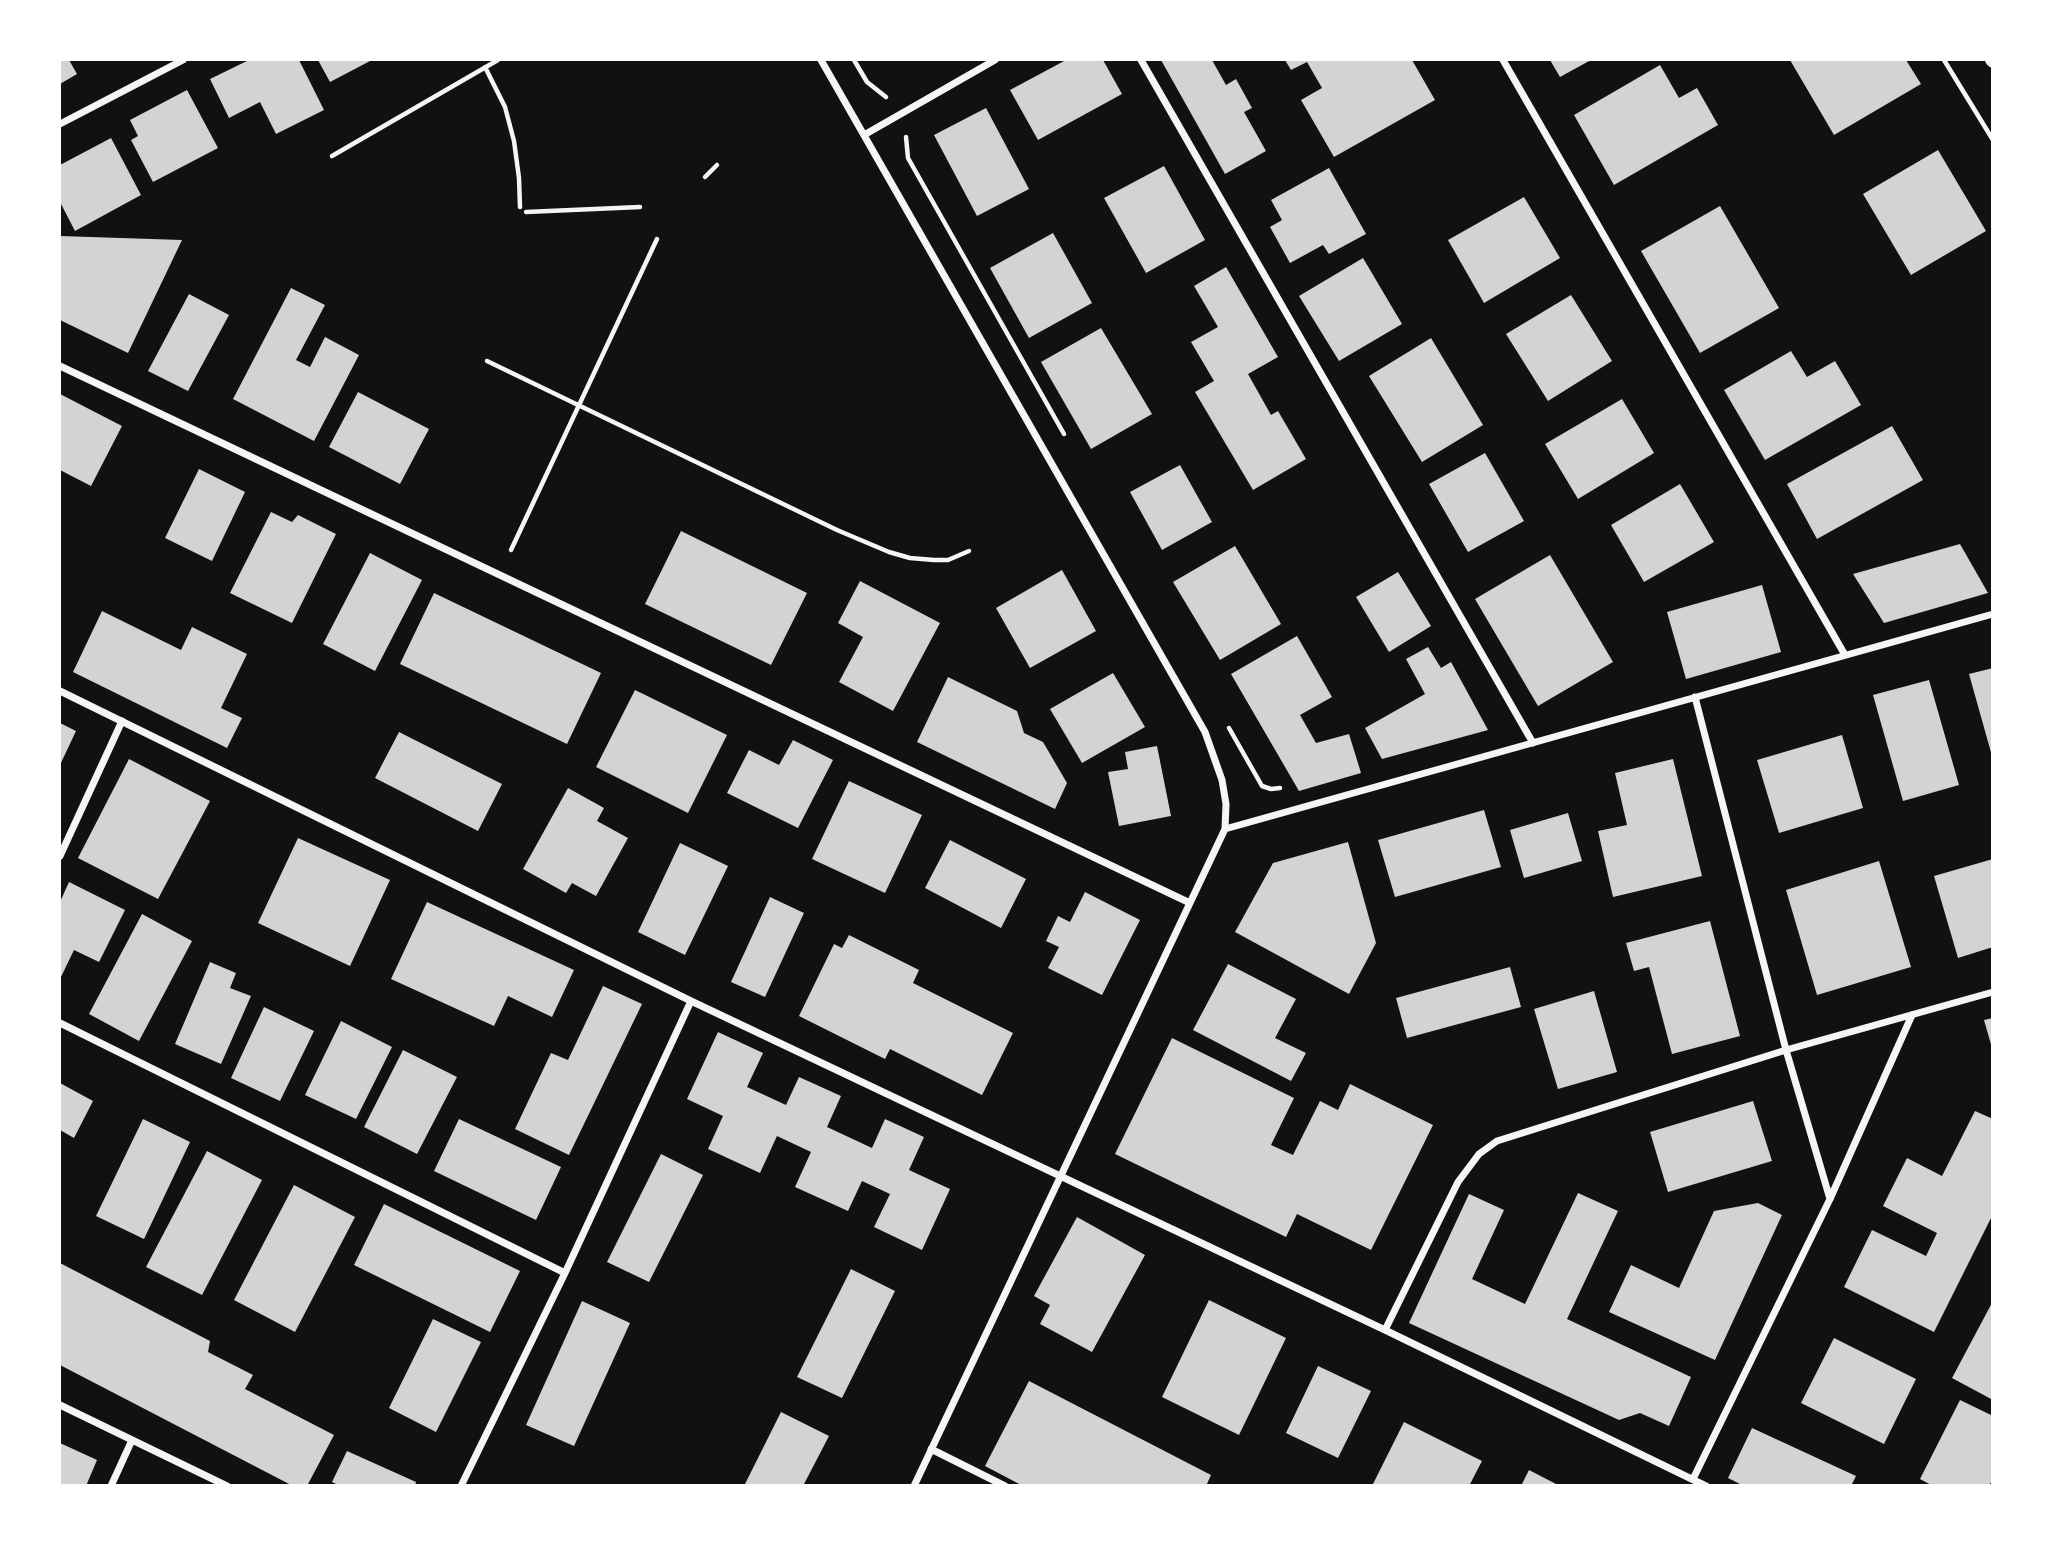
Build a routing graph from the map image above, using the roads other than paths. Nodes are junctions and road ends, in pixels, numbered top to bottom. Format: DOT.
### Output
graph roads {
  1 [pos="183,60"];
  2 [pos="821,60"];
  3 [pos="995,60"];
  4 [pos="1141,60"];
  5 [pos="1503,60"];
  6 [pos="60,124"];
  7 [pos="864,135"];
  8 [pos="60,366"];
  9 [pos="1993,614"];
  10 [pos="1845,655"];
  11 [pos="60,691"];
  12 [pos="1695,697"];
  13 [pos="122,721"];
  14 [pos="1533,743"];
  15 [pos="1225,829"];
  16 [pos="60,856"];
  17 [pos="1190,903"];
  18 [pos="1993,992"];
  19 [pos="691,1002"];
  20 [pos="1912,1015"];
  21 [pos="60,1023"];
  22 [pos="1786,1050"];
  23 [pos="1060,1176"];
  24 [pos="1830,1199"];
  25 [pos="565,1273"];
  26 [pos="1385,1330"];
  27 [pos="60,1405"];
  28 [pos="132,1440"];
  29 [pos="932,1449"];
  30 [pos="1693,1479"];
  31 [pos="111,1486"];
  32 [pos="227,1486"];
  33 [pos="461,1486"];
  34 [pos="914,1486"];
  35 [pos="1005,1486"];
  36 [pos="1706,1486"];
  1 -- 6 [label="street"];
  2 -- 7 [label="street"];
  3 -- 7 [label="street"];
  4 -- 14 [label="street"];
  5 -- 10 [label="street"];
  7 -- 15 [label="street"];
  8 -- 17 [label="street"];
  9 -- 10 [label="street"];
  10 -- 12 [label="street"];
  11 -- 13 [label="street"];
  12 -- 14 [label="street"];
  12 -- 22 [label="street"];
  13 -- 16 [label="street"];
  13 -- 19 [label="street"];
  14 -- 15 [label="street"];
  15 -- 17 [label="street"];
  17 -- 23 [label="street"];
  18 -- 20 [label="street"];
  19 -- 23 [label="street"];
  19 -- 25 [label="street"];
  20 -- 22 [label="street"];
  20 -- 24 [label="street"];
  21 -- 25 [label="street"];
  22 -- 24 [label="street"];
  22 -- 26 [label="street"];
  23 -- 26 [label="street"];
  23 -- 29 [label="street"];
  24 -- 30 [label="street"];
  25 -- 33 [label="street"];
  26 -- 30 [label="street"];
  27 -- 28 [label="street"];
  28 -- 31 [label="street"];
  28 -- 32 [label="street"];
  29 -- 34 [label="street"];
  29 -- 35 [label="street"];
  30 -- 36 [label="street"];
}
